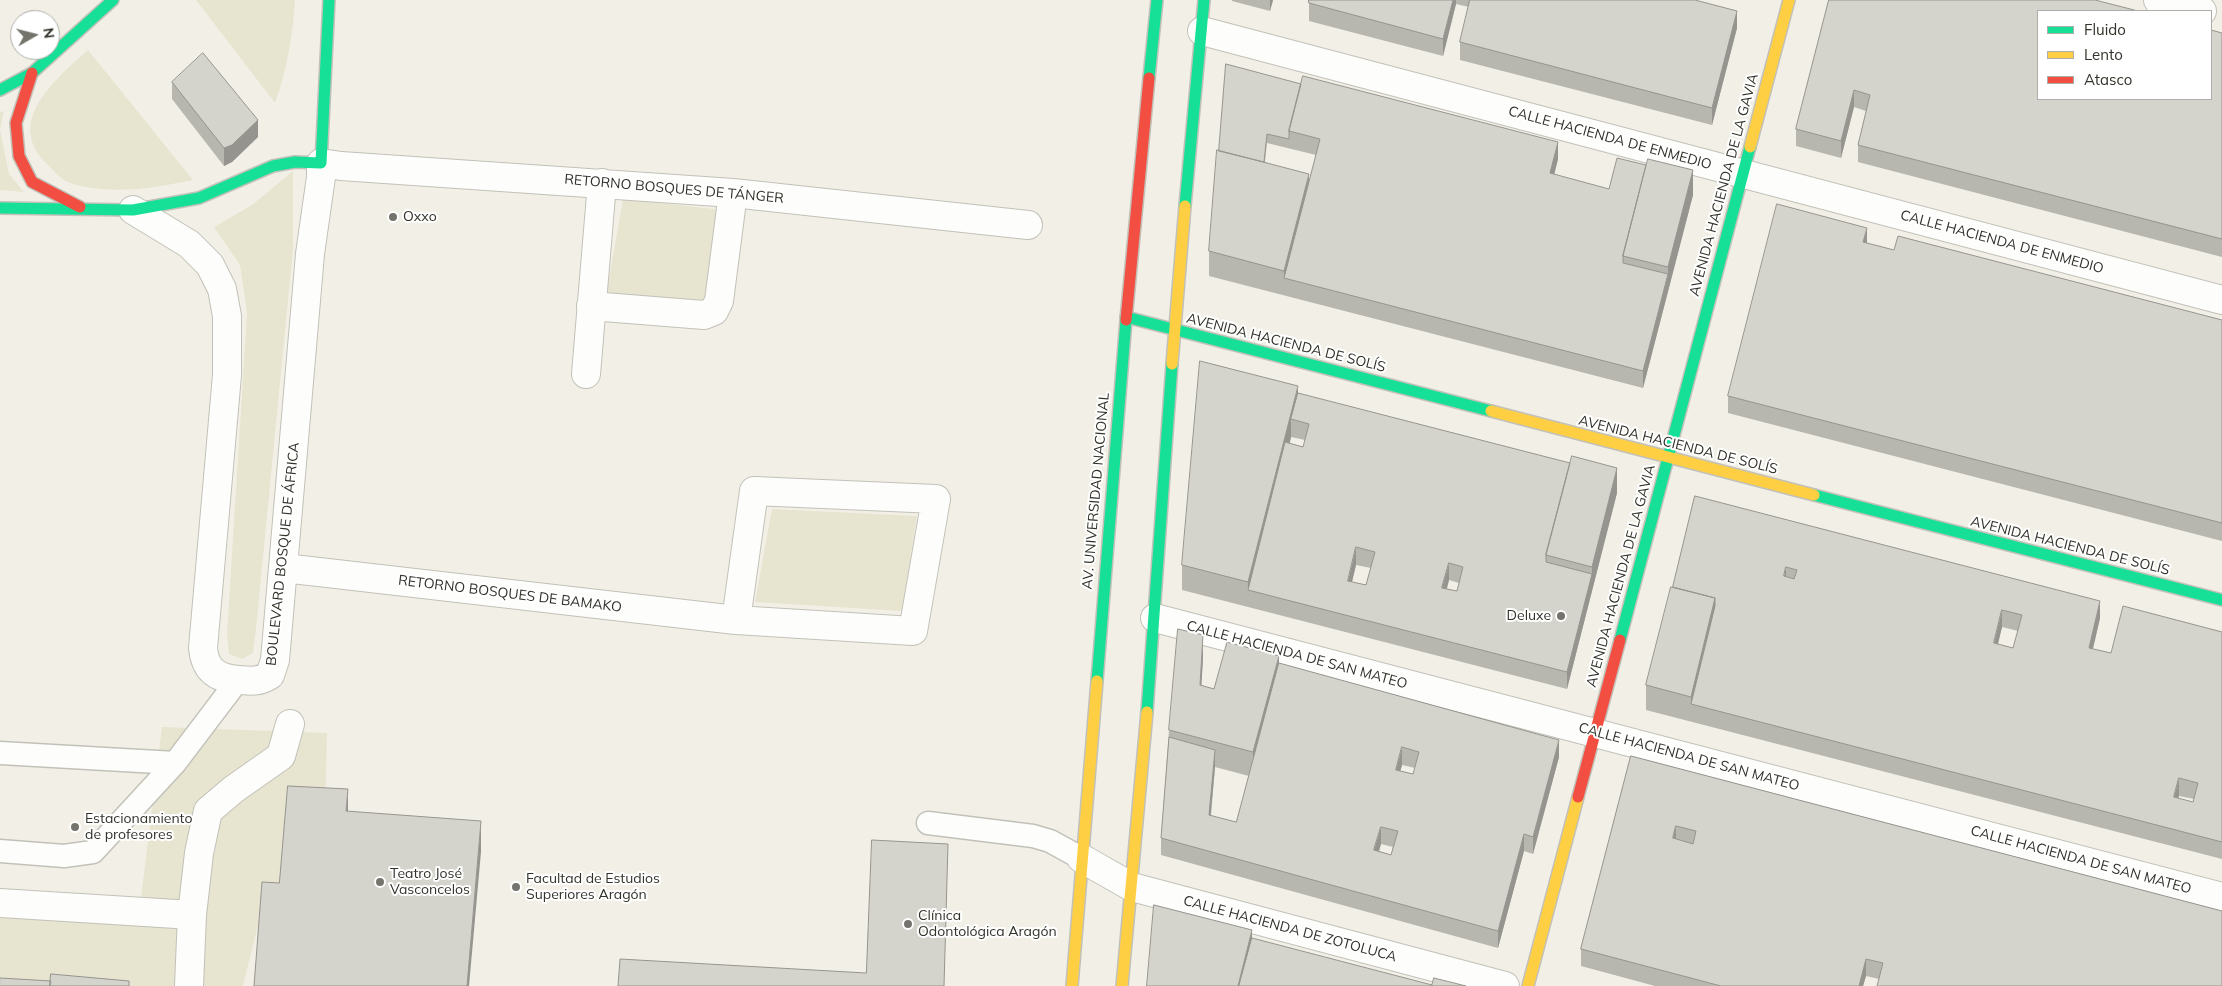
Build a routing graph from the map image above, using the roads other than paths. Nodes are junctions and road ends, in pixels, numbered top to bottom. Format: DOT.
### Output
graph roads {
  1 [pos="113,0"];
  2 [pos="1157,0"];
  3 [pos="1204,0"];
  4 [pos="1789,0"];
  5 [pos="2158,0"];
  6 [pos="328,1"];
  7 [pos="2198,10"];
  8 [pos="1202,31"];
  9 [pos="32,73"];
  10 [pos="0,90"];
  11 [pos="321,162"];
  12 [pos="1743,174"];
  13 [pos="602,183"];
  14 [pos="733,192"];
  15 [pos="0,208"];
  16 [pos="133,210"];
  17 [pos="87,211"];
  18 [pos="1028,225"];
  19 [pos="2222,300"];
  20 [pos="591,306"];
  21 [pos="1126,317"];
  22 [pos="1174,330"];
  23 [pos="586,374"];
  24 [pos="1668,458"];
  25 [pos="284,568"];
  26 [pos="2222,600"];
  27 [pos="1155,618"];
  28 [pos="736,620"];
  29 [pos="238,680"];
  30 [pos="290,724"];
  31 [pos="1595,732"];
  32 [pos="0,753"];
  33 [pos="175,763"];
  34 [pos="928,823"];
  35 [pos="0,851"];
  36 [pos="1082,858"];
  37 [pos="1132,887"];
  38 [pos="2222,897"];
  39 [pos="0,903"];
  40 [pos="192,914"];
  41 [pos="189,986"];
  42 [pos="1072,986"];
  43 [pos="1122,986"];
  44 [pos="1505,986"];
  45 [pos="1528,986"];
  1 -- 9 [label="street"];
  2 -- 21 [label="street, AV. UNIVERSIDAD NACIONAL"];
  3 -- 8 [label="street"];
  4 -- 12 [label="street, AVENIDA HACIENDA DE LA GAVIA"];
  5 -- 7 [label="street"];
  6 -- 11 [label="street, BOULEVARD BOSQUE DE ÁFRICA"];
  8 -- 12 [label="street, CALLE HACIENDA DE ENMEDIO"];
  8 -- 22 [label="street"];
  9 -- 10 [label="street"];
  9 -- 17 [label="street"];
  11 -- 13 [label="street, RETORNO BOSQUES DE TÁNGER"];
  11 -- 16 [label="street"];
  11 -- 25 [label="street, BOULEVARD BOSQUE DE ÁFRICA"];
  12 -- 19 [label="street, CALLE HACIENDA DE ENMEDIO"];
  12 -- 24 [label="street, AVENIDA HACIENDA DE LA GAVIA"];
  13 -- 14 [label="street, RETORNO BOSQUES DE TÁNGER"];
  13 -- 20 [label="street"];
  14 -- 18 [label="street, RETORNO BOSQUES DE TÁNGER"];
  14 -- 20 [label="street"];
  15 -- 17 [label="street"];
  16 -- 17 [label="street"];
  16 -- 29 [label="street, BOULEVARD BOSQUE DE ÁFRICA"];
  20 -- 23 [label="street"];
  21 -- 22 [label="street, AVENIDA HACIENDA DE SOLÍS"];
  21 -- 36 [label="street, AV. UNIVERSIDAD NACIONAL"];
  22 -- 24 [label="street, AVENIDA HACIENDA DE SOLÍS"];
  22 -- 27 [label="street"];
  24 -- 26 [label="street, AVENIDA HACIENDA DE SOLÍS"];
  24 -- 31 [label="street, AVENIDA HACIENDA DE LA GAVIA"];
  25 -- 28 [label="street, RETORNO BOSQUES DE BAMAKO"];
  25 -- 29 [label="street, BOULEVARD BOSQUE DE ÁFRICA"];
  27 -- 31 [label="street, CALLE HACIENDA DE SAN MATEO"];
  27 -- 37 [label="street"];
  28 -- 28 [label="street, RETORNO BOSQUES DE BAMAKO"];
  29 -- 33 [label="lane"];
  30 -- 40 [label="street"];
  31 -- 38 [label="street, CALLE HACIENDA DE SAN MATEO"];
  31 -- 45 [label="street, AVENIDA HACIENDA DE LA GAVIA"];
  32 -- 33 [label="lane"];
  33 -- 35 [label="lane"];
  34 -- 36 [label="lane"];
  36 -- 37 [label="street, CALLE HACIENDA DE ZOTOLUCA"];
  36 -- 42 [label="street, AV. UNIVERSIDAD NACIONAL"];
  37 -- 43 [label="street"];
  37 -- 44 [label="street, CALLE HACIENDA DE ZOTOLUCA"];
  39 -- 40 [label="street"];
  40 -- 41 [label="street"];
}
